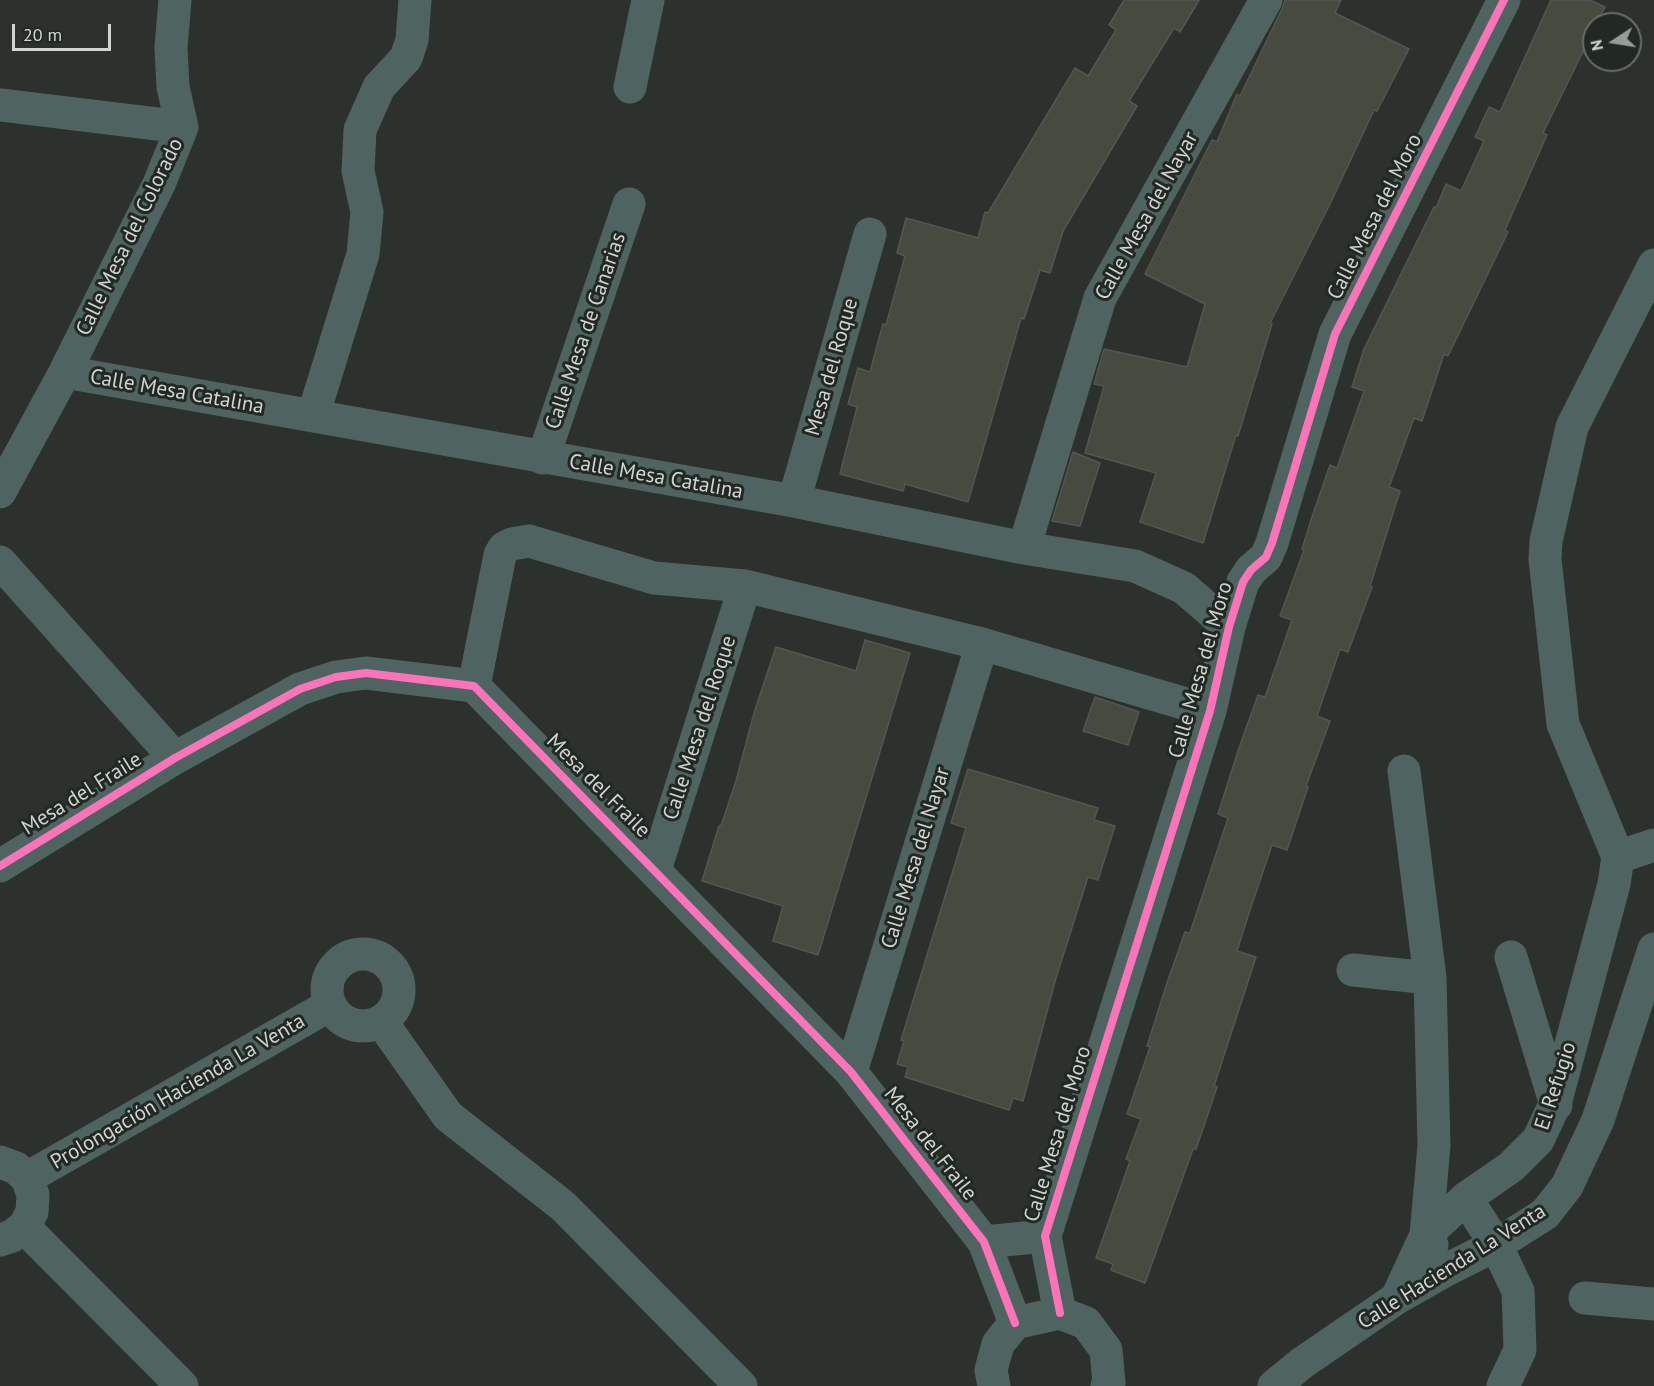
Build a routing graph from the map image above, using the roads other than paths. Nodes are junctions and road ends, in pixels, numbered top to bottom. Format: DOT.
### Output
graph roads {
  1 [pos="175,0"];
  2 [pos="415,0"];
  3 [pos="648,0"];
  4 [pos="1266,0"];
  5 [pos="1504,0"];
  6 [pos="630,87"];
  7 [pos="0,105"];
  8 [pos="182,127"];
  9 [pos="629,204"];
  10 [pos="870,234"];
  11 [pos="1654,265"];
  12 [pos="65,372"];
  13 [pos="313,416"];
  14 [pos="543,458"];
  15 [pos="0,492"];
  16 [pos="794,501"];
  17 [pos="1024,548"];
  18 [pos="0,562"];
  19 [pos="745,586"];
  20 [pos="1229,627"];
  21 [pos="982,644"];
  22 [pos="474,686"];
  23 [pos="1210,711"];
  24 [pos="175,758"];
  25 [pos="1404,771"];
  26 [pos="1654,844"];
  27 [pos="1618,857"];
  28 [pos="0,866"];
  29 [pos="655,870"];
  30 [pos="1654,949"];
  31 [pos="1511,957"];
  32 [pos="1353,970"];
  33 [pos="1430,978"];
  34 [pos="330,1005"];
  35 [pos="381,1022"];
  36 [pos="850,1072"];
  37 [pos="1555,1104"];
  38 [pos="1598,1120"];
  39 [pos="13,1170"];
  40 [pos="1466,1198"];
  41 [pos="12,1233"];
  42 [pos="1426,1235"];
  43 [pos="1045,1236"];
  44 [pos="984,1242"];
  45 [pos="1496,1245"];
  46 [pos="1448,1269"];
  47 [pos="1397,1298"];
  48 [pos="1585,1298"];
  49 [pos="1654,1304"];
  50 [pos="1060,1313"];
  51 [pos="1015,1323"];
  52 [pos="182,1386"];
  53 [pos="741,1386"];
  54 [pos="994,1386"];
  55 [pos="1107,1386"];
  56 [pos="1274,1386"];
  57 [pos="1503,1386"];
  1 -- 8 [label="street, Calle Mesa del Colorado"];
  2 -- 13 [label="street"];
  3 -- 6 [label="street"];
  4 -- 17 [label="street, Calle Mesa del Nayar"];
  5 -- 20 [label="street, Calle Mesa del Moro"];
  7 -- 8 [label="street"];
  8 -- 12 [label="street, Calle Mesa del Colorado"];
  9 -- 14 [label="street, Calle Mesa de Canarias"];
  10 -- 16 [label="street, Mesa del Roque"];
  11 -- 27 [label="street"];
  12 -- 13 [label="street, Calle Mesa Catalina"];
  12 -- 15 [label="street, Calle Mesa del Colorado"];
  13 -- 14 [label="street, Calle Mesa Catalina"];
  14 -- 16 [label="street, Calle Mesa Catalina"];
  16 -- 17 [label="street, Calle Mesa Catalina"];
  17 -- 20 [label="street, Calle Mesa Catalina"];
  18 -- 24 [label="street"];
  19 -- 21 [label="street"];
  19 -- 22 [label="street"];
  19 -- 29 [label="street, Calle Mesa del Roque"];
  20 -- 23 [label="street, Calle Mesa del Moro"];
  21 -- 23 [label="street"];
  21 -- 36 [label="street, Calle Mesa del Nayar"];
  22 -- 24 [label="street, Mesa del Fraile"];
  22 -- 29 [label="street, Mesa del Fraile"];
  23 -- 43 [label="street, Calle Mesa del Moro"];
  24 -- 28 [label="street, Mesa del Fraile"];
  25 -- 33 [label="street"];
  26 -- 27 [label="street"];
  27 -- 37 [label="street, El Refugio"];
  29 -- 36 [label="street, Mesa del Fraile"];
  30 -- 38 [label="street, Calle Hacienda La Venta"];
  31 -- 37 [label="street"];
  32 -- 33 [label="street"];
  33 -- 42 [label="street"];
  34 -- 35 [label="street"];
  34 -- 35 [label="street"];
  34 -- 39 [label="street, Prolongación Hacienda La Venta"];
  35 -- 53 [label="street"];
  36 -- 44 [label="street, Mesa del Fraile"];
  37 -- 38 [label="street"];
  37 -- 40 [label="street, El Refugio"];
  38 -- 45 [label="street, Calle Hacienda La Venta"];
  39 -- 41 [label="street"];
  40 -- 42 [label="street, El Refugio"];
  40 -- 45 [label="street"];
  41 -- 52 [label="street"];
  42 -- 46 [label="street"];
  42 -- 47 [label="street, El Refugio"];
  43 -- 44 [label="street"];
  43 -- 50 [label="street, Calle Mesa del Moro"];
  44 -- 51 [label="street, Mesa del Fraile"];
  45 -- 46 [label="street, Calle Hacienda La Venta"];
  45 -- 57 [label="street"];
  46 -- 47 [label="street, Calle Hacienda La Venta"];
  47 -- 56 [label="street, Calle Hacienda La Venta"];
  48 -- 49 [label="street"];
  50 -- 51 [label="street"];
  50 -- 55 [label="street"];
  51 -- 54 [label="street"];
}
